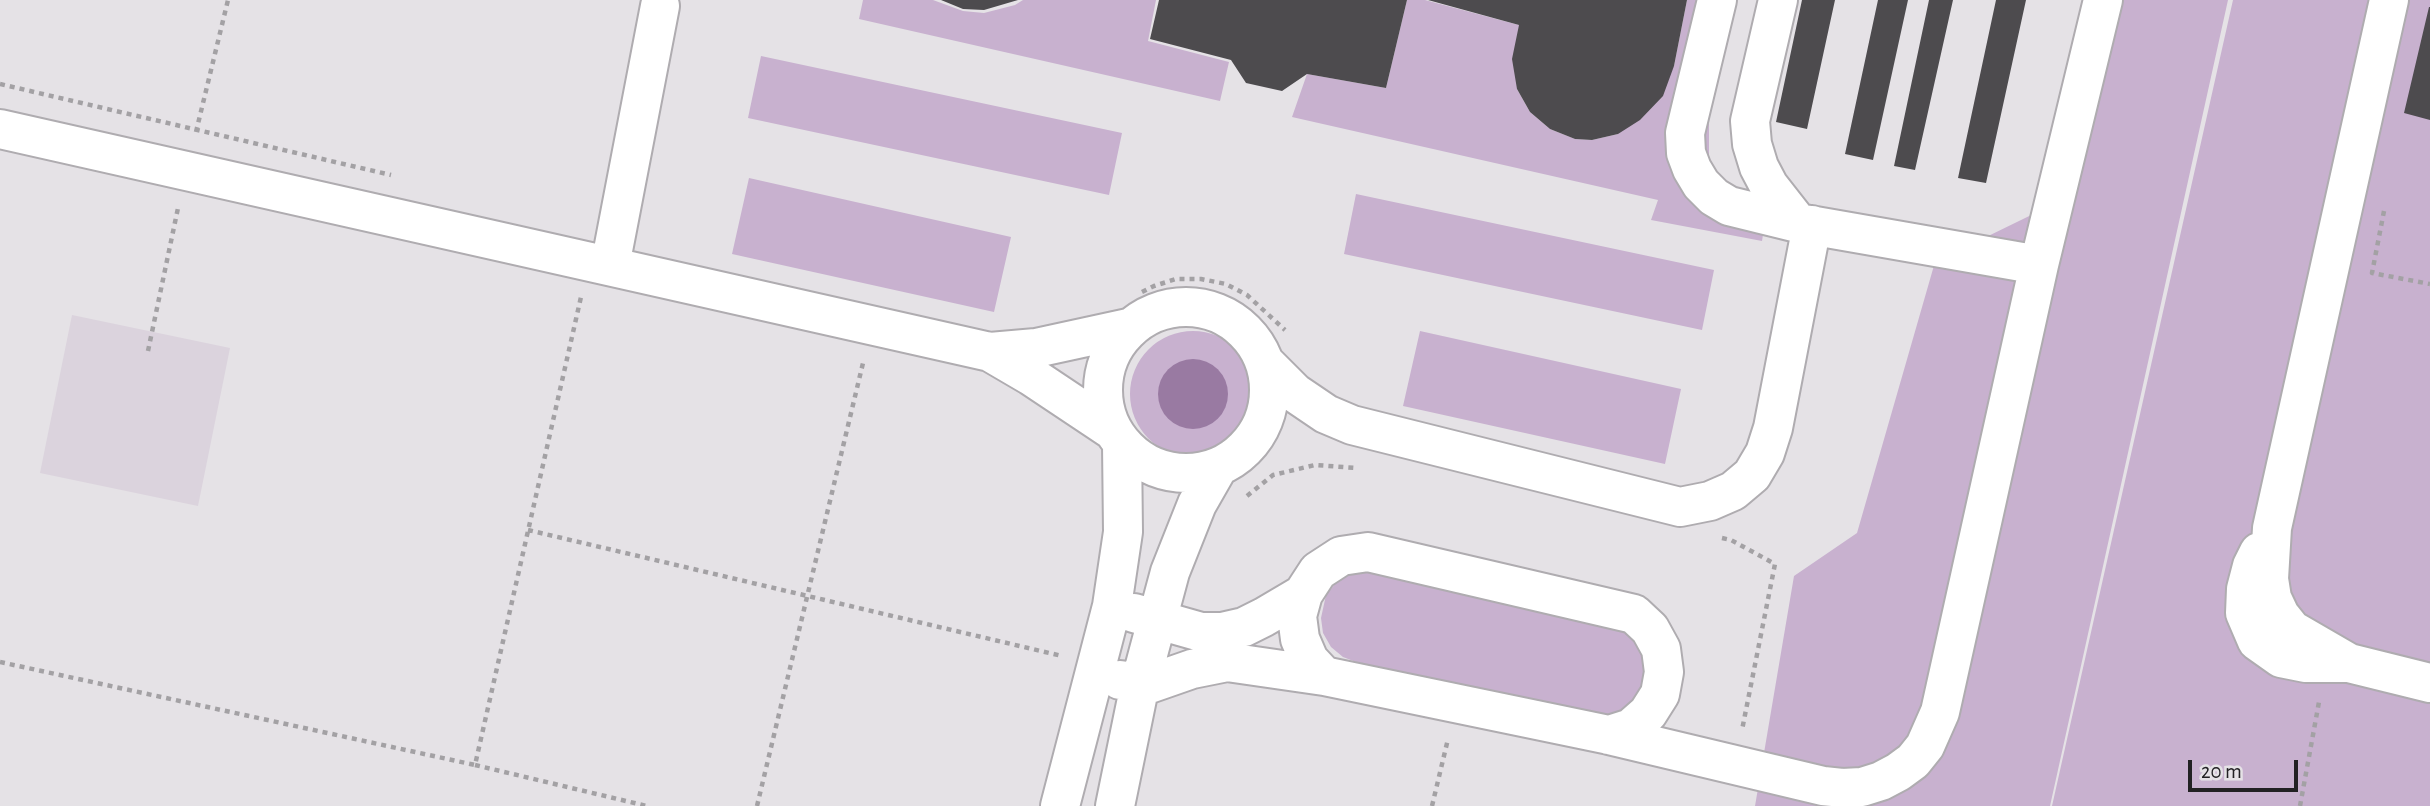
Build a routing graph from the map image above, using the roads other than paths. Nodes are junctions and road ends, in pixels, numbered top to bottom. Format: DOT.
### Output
graph roads {
  1 [pos="1717,0"];
  2 [pos="1778,0"];
  3 [pos="2103,0"];
  4 [pos="2389,0"];
  5 [pos="664,2"];
  6 [pos="0,129"];
  7 [pos="1805,224"];
  8 [pos="2039,264"];
  9 [pos="597,276"];
  10 [pos="1128,328"];
  11 [pos="990,352"];
  12 [pos="1266,364"];
  13 [pos="1117,437"];
  14 [pos="1217,469"];
  15 [pos="1303,594"];
  16 [pos="1112,606"];
  17 [pos="1157,620"];
  18 [pos="1084,666"];
  19 [pos="1324,676"];
  20 [pos="2430,682"];
  21 [pos="1140,684"];
  22 [pos="1609,736"];
  23 [pos="1060,806"];
  24 [pos="1115,806"];
  1 -- 7 [label="street"];
  2 -- 7 [label="street"];
  3 -- 8 [label="street"];
  4 -- 20 [label="street"];
  5 -- 9 [label="street"];
  6 -- 9 [label="street"];
  7 -- 8 [label="street"];
  7 -- 12 [label="street"];
  8 -- 22 [label="street"];
  9 -- 11 [label="street"];
  10 -- 11 [label="street"];
  10 -- 12 [label="street"];
  10 -- 13 [label="street"];
  11 -- 13 [label="street"];
  12 -- 14 [label="street"];
  13 -- 14 [label="street"];
  13 -- 16 [label="street"];
  14 -- 17 [label="street"];
  15 -- 17 [label="street"];
  15 -- 19 [label="street"];
  15 -- 22 [label="street"];
  16 -- 17 [label="street"];
  16 -- 18 [label="street"];
  17 -- 21 [label="street"];
  18 -- 21 [label="street"];
  18 -- 23 [label="street"];
  19 -- 21 [label="street"];
  19 -- 22 [label="street"];
  21 -- 24 [label="street"];
}
